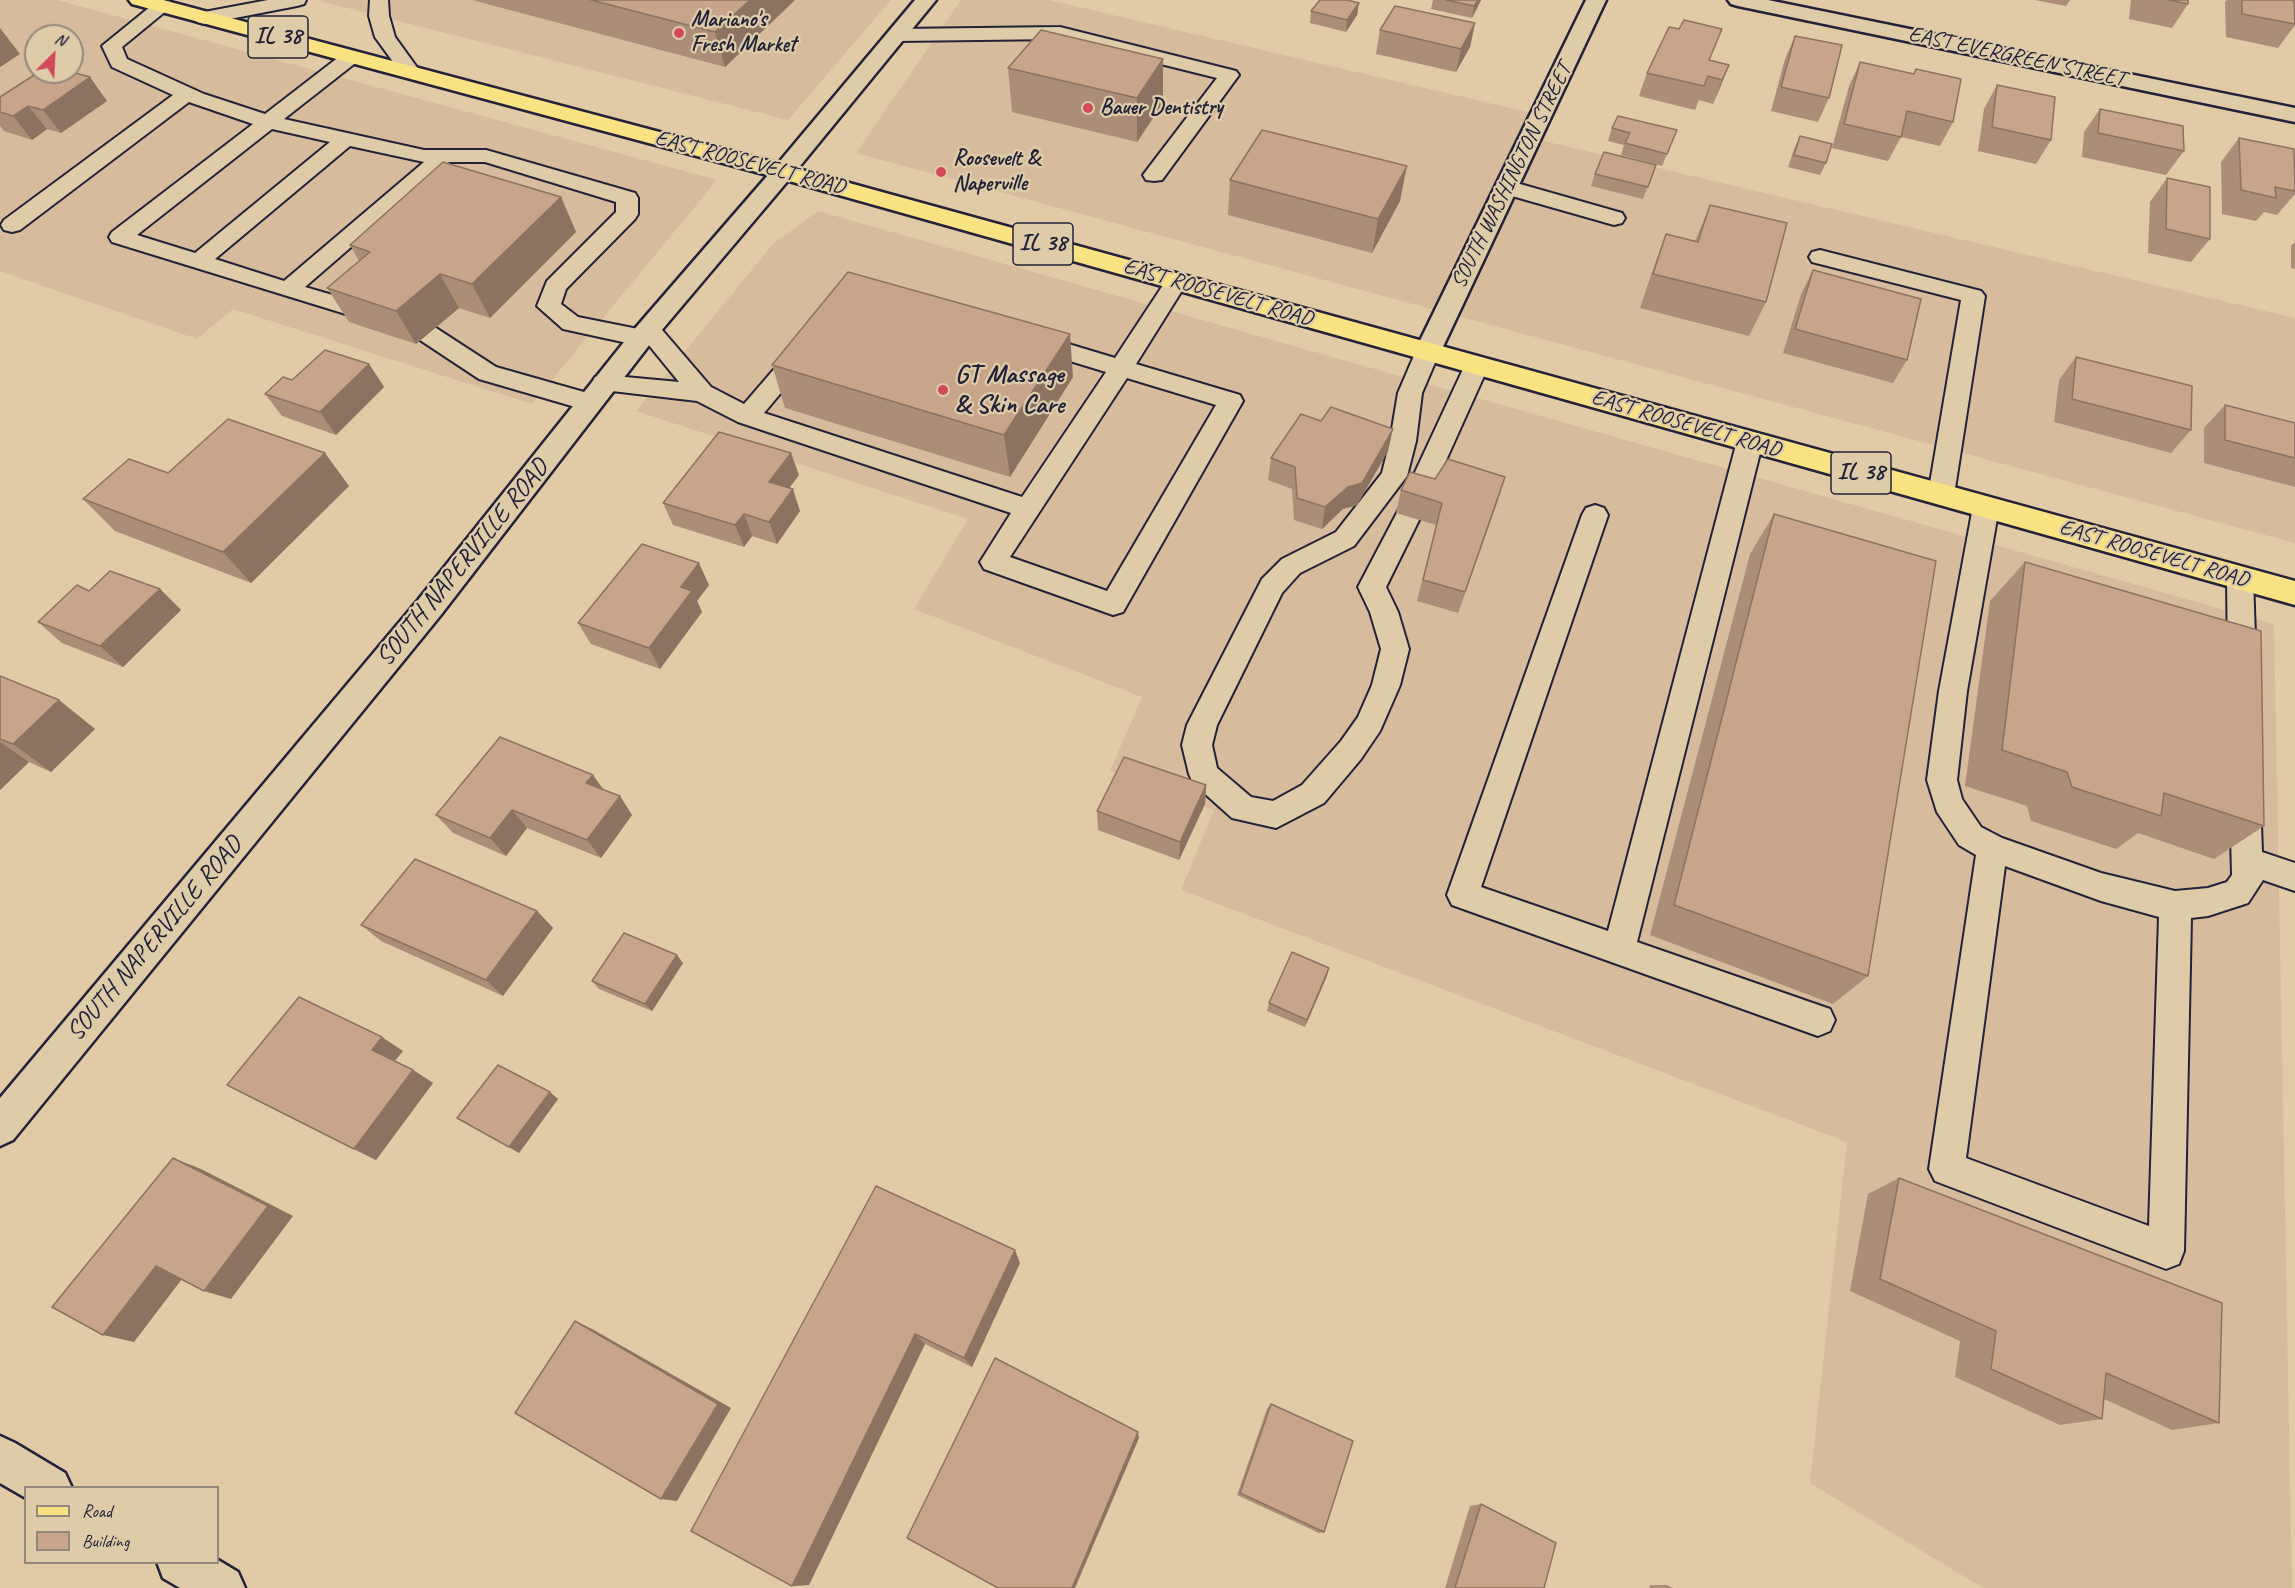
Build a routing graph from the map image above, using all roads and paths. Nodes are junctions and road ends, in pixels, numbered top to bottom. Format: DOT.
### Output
graph roads {
  1 [pos="139,0"];
  2 [pos="297,0"];
  3 [pos="379,0"];
  4 [pos="926,0"];
  5 [pos="1596,0"];
  6 [pos="1738,0"];
  7 [pos="164,6"];
  8 [pos="204,18"];
  9 [pos="897,35"];
  10 [pos="351,57"];
  11 [pos="411,73"];
  12 [pos="187,94"];
  13 [pos="2295,115"];
  14 [pos="268,122"];
  15 [pos="346,139"];
  16 [pos="444,156"];
  17 [pos="783,172"];
  18 [pos="1154,175"];
  19 [pos="1506,187"];
  20 [pos="1614,218"];
  21 [pos="12,225"];
  22 [pos="1820,257"];
  23 [pos="198,262"];
  24 [pos="1177,281"];
  25 [pos="288,290"];
  26 [pos="362,311"];
  27 [pos="820,330"];
  28 [pos="1006,333"];
  29 [pos="428,334"];
  30 [pos="645,334"];
  31 [pos="1428,351"];
  32 [pos="1477,365"];
  33 [pos="1121,368"];
  34 [pos="597,393"];
  35 [pos="702,393"];
  36 [pos="747,416"];
  37 [pos="1750,441"];
  38 [pos="1941,495"];
  39 [pos="1986,507"];
  40 [pos="1028,509"];
  41 [pos="1595,515"];
  42 [pos="2240,578"];
  43 [pos="2295,593"];
  44 [pos="2243,696"];
  45 [pos="2245,767"];
  46 [pos="1992,848"];
  47 [pos="2247,861"];
  48 [pos="2295,878"];
  49 [pos="2175,905"];
  50 [pos="1619,950"];
  51 [pos="1818,1020"];
  52 [pos="0,1127"];
  53 [pos="0,1458"];
  54 [pos="47,1486"];
  55 [pos="181,1564"];
  56 [pos="222,1588"];
  1 -- 7 [label="main road, EAST ROOSEVELT ROAD / IL 38"];
  2 -- 8 [label="lane"];
  3 -- 11 [label="lane"];
  4 -- 9 [label="street, SOUTH NAPERVILLE ROAD"];
  5 -- 19 [label="street, SOUTH WASHINGTON STREET"];
  6 -- 13 [label="street, EAST EVERGREEN STREET"];
  7 -- 8 [label="main road, EAST ROOSEVELT ROAD / IL 38"];
  7 -- 12 [label="lane"];
  8 -- 10 [label="main road, EAST ROOSEVELT ROAD / IL 38"];
  9 -- 17 [label="street, SOUTH NAPERVILLE ROAD"];
  9 -- 18 [label="lane"];
  10 -- 11 [label="main road, EAST ROOSEVELT ROAD / IL 38"];
  10 -- 14 [label="lane"];
  11 -- 17 [label="main road, EAST ROOSEVELT ROAD / IL 38"];
  12 -- 14 [label="lane"];
  12 -- 21 [label="lane"];
  14 -- 15 [label="lane"];
  14 -- 23 [label="lane"];
  15 -- 16 [label="lane"];
  15 -- 23 [label="lane"];
  16 -- 25 [label="lane"];
  16 -- 30 [label="lane"];
  17 -- 24 [label="main road, EAST ROOSEVELT ROAD / IL 38"];
  17 -- 30 [label="street, SOUTH NAPERVILLE ROAD"];
  19 -- 20 [label="lane"];
  19 -- 31 [label="street, SOUTH WASHINGTON STREET"];
  22 -- 38 [label="lane"];
  23 -- 25 [label="lane"];
  24 -- 31 [label="main road, EAST ROOSEVELT ROAD / IL 38"];
  24 -- 33 [label="lane"];
  25 -- 26 [label="lane"];
  27 -- 36 [label="lane"];
  28 -- 33 [label="lane"];
  29 -- 34 [label="lane"];
  30 -- 34 [label="street, SOUTH NAPERVILLE ROAD"];
  30 -- 35 [label="lane"];
  31 -- 32 [label="main road, EAST ROOSEVELT ROAD / IL 38"];
  31 -- 32 [label="lane"];
  32 -- 37 [label="main road, EAST ROOSEVELT ROAD / IL 38"];
  33 -- 40 [label="lane"];
  33 -- 40 [label="lane"];
  34 -- 35 [label="lane"];
  34 -- 52 [label="street, SOUTH NAPERVILLE ROAD"];
  35 -- 36 [label="lane"];
  36 -- 40 [label="lane"];
  37 -- 38 [label="main road, EAST ROOSEVELT ROAD / IL 38"];
  37 -- 50 [label="lane"];
  38 -- 39 [label="main road, EAST ROOSEVELT ROAD / IL 38"];
  39 -- 42 [label="main road, EAST ROOSEVELT ROAD / IL 38"];
  39 -- 46 [label="lane"];
  41 -- 50 [label="lane"];
  42 -- 43 [label="main road, EAST ROOSEVELT ROAD / IL 38"];
  42 -- 44 [label="lane"];
  45 -- 47 [label="lane"];
  46 -- 49 [label="lane"];
  46 -- 49 [label="lane"];
  47 -- 48 [label="lane"];
  47 -- 49 [label="lane"];
  50 -- 51 [label="lane"];
  53 -- 54 [label="street"];
  55 -- 56 [label="street"];
}
